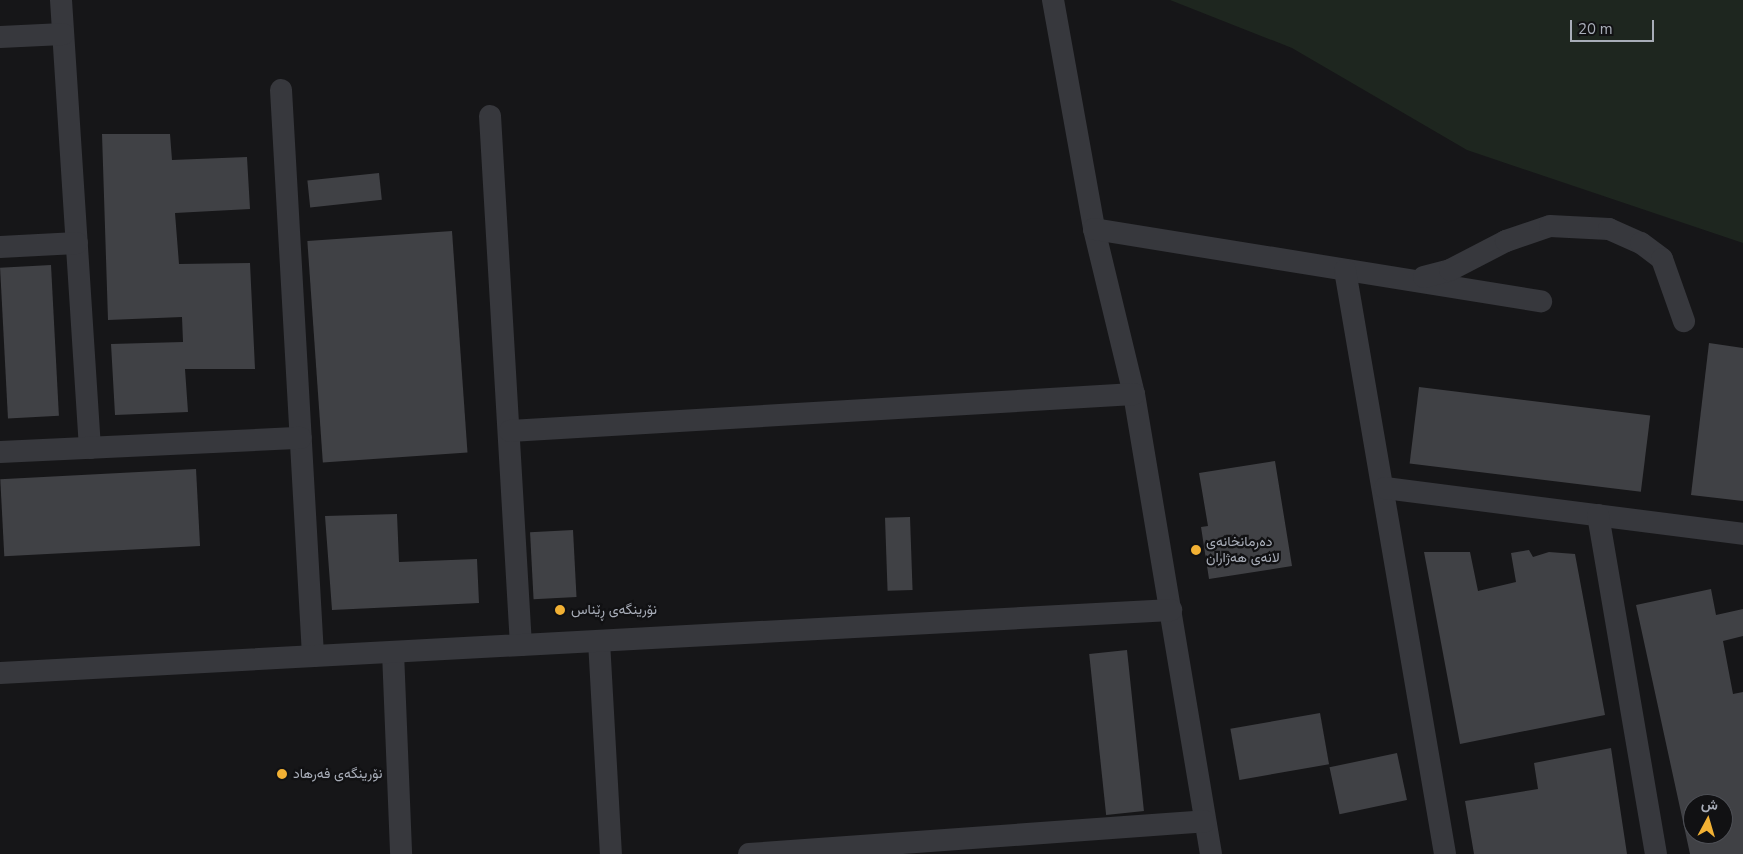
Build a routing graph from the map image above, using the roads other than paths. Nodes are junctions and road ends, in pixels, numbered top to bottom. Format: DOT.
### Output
graph roads {
  1 [pos="61,0"];
  2 [pos="1053,1"];
  3 [pos="63,34"];
  4 [pos="0,37"];
  5 [pos="281,90"];
  6 [pos="490,116"];
  7 [pos="1094,229"];
  8 [pos="77,243"];
  9 [pos="0,247"];
  10 [pos="1345,270"];
  11 [pos="1413,279"];
  12 [pos="1541,301"];
  13 [pos="1684,321"];
  14 [pos="1134,394"];
  15 [pos="510,431"];
  16 [pos="301,438"];
  17 [pos="90,448"];
  18 [pos="0,452"];
  19 [pos="1385,488"];
  20 [pos="1598,515"];
  21 [pos="1743,534"];
  22 [pos="1171,610"];
  23 [pos="599,641"];
  24 [pos="521,645"];
  25 [pos="393,652"];
  26 [pos="312,656"];
  27 [pos="0,674"];
  28 [pos="1205,821"];
  29 [pos="401,854"];
  30 [pos="611,854"];
  31 [pos="749,854"];
  32 [pos="1211,854"];
  33 [pos="1445,854"];
  34 [pos="1656,854"];
  1 -- 3 [label="street"];
  2 -- 7 [label="street"];
  3 -- 4 [label="street"];
  3 -- 8 [label="street"];
  5 -- 16 [label="street"];
  6 -- 15 [label="street"];
  7 -- 10 [label="street"];
  7 -- 14 [label="street"];
  8 -- 9 [label="street"];
  8 -- 17 [label="street"];
  10 -- 11 [label="street"];
  10 -- 19 [label="street"];
  11 -- 12 [label="street"];
  11 -- 13 [label="street"];
  14 -- 15 [label="street"];
  14 -- 22 [label="street"];
  15 -- 24 [label="street"];
  16 -- 17 [label="street"];
  16 -- 26 [label="street"];
  17 -- 18 [label="street"];
  19 -- 20 [label="street"];
  19 -- 33 [label="street"];
  20 -- 21 [label="street"];
  20 -- 34 [label="street"];
  22 -- 23 [label="street"];
  22 -- 28 [label="street"];
  23 -- 24 [label="street"];
  23 -- 30 [label="street"];
  24 -- 25 [label="street"];
  25 -- 26 [label="street"];
  25 -- 29 [label="street"];
  26 -- 27 [label="street"];
  28 -- 31 [label="street"];
  28 -- 32 [label="street"];
}
